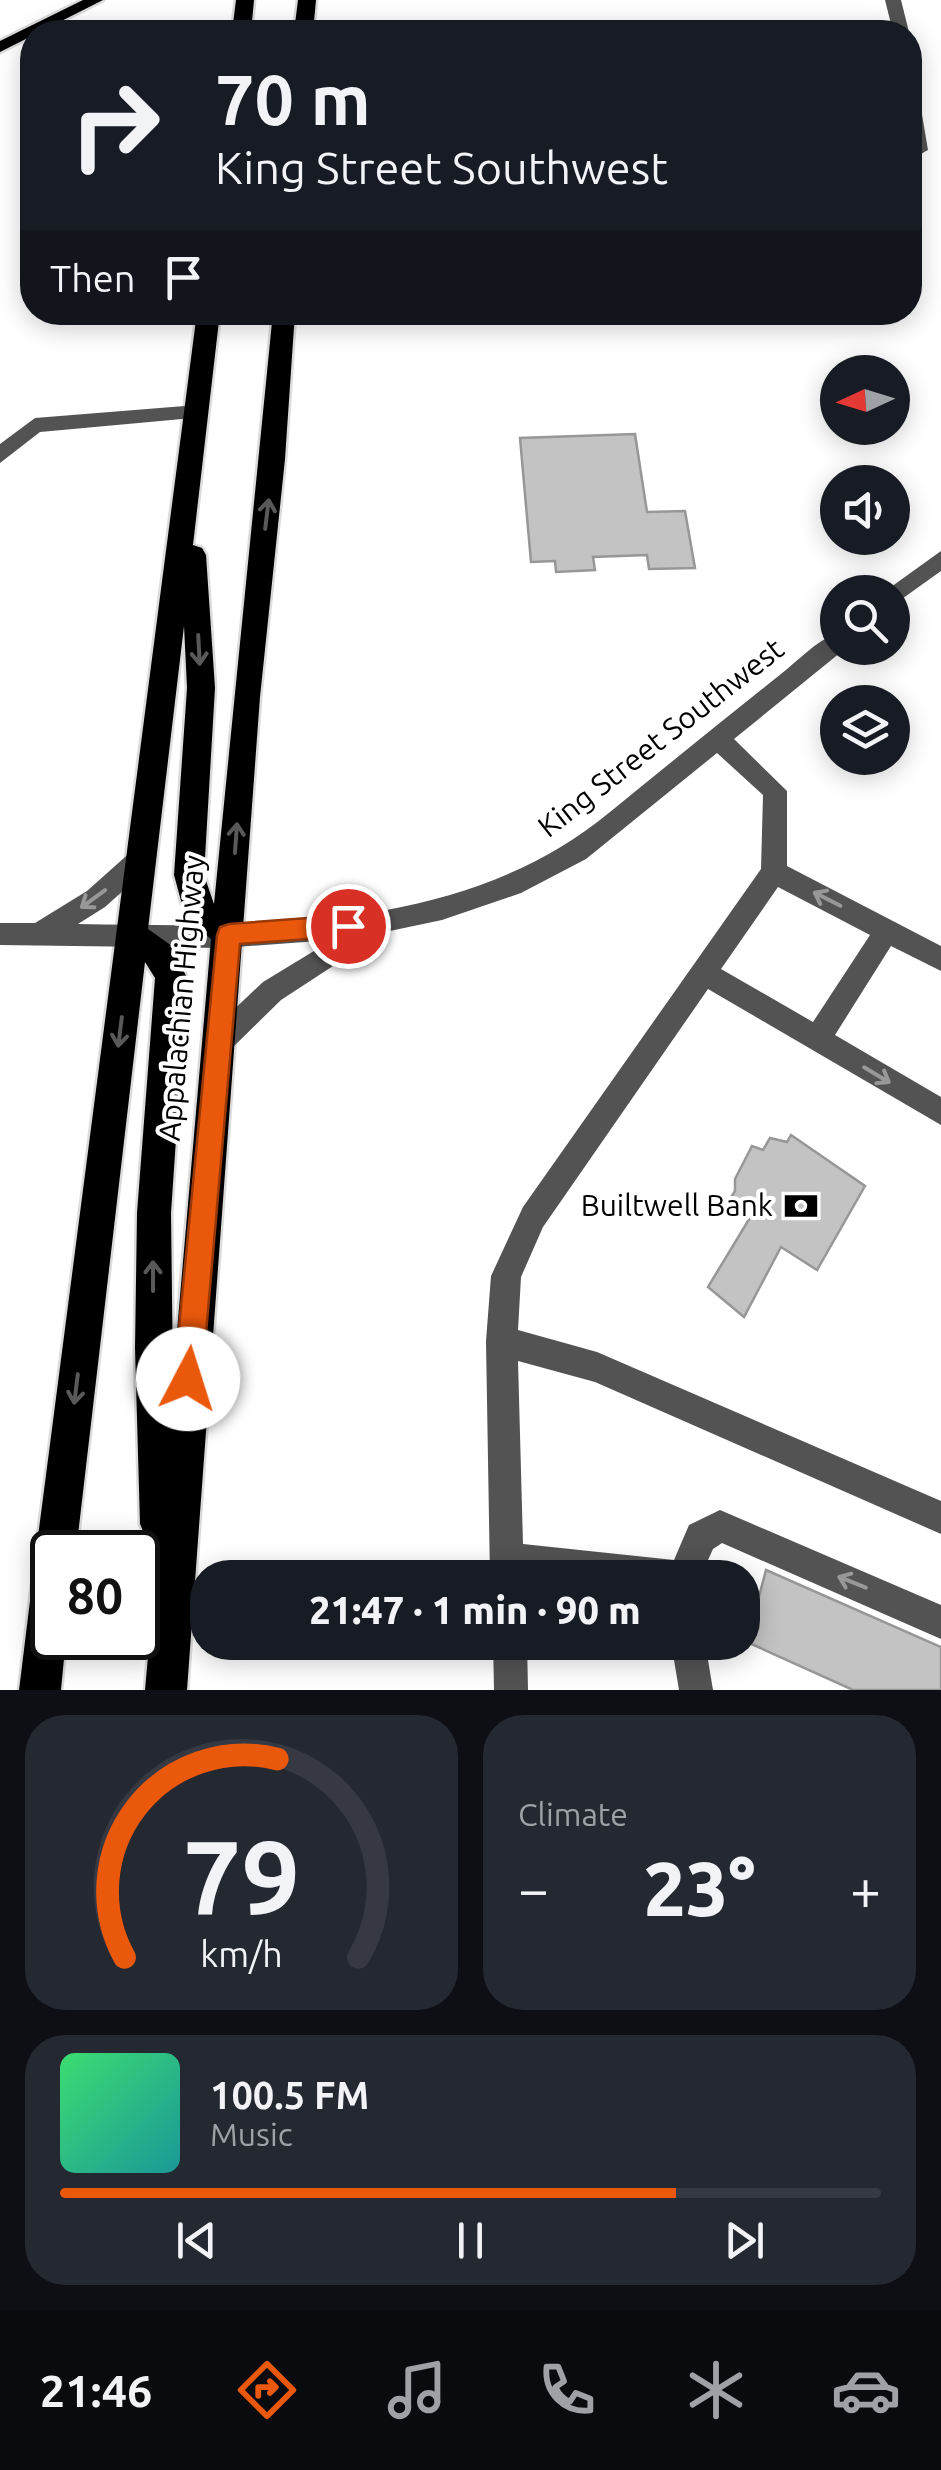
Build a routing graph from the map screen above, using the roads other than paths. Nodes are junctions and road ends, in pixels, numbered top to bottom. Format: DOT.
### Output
graph roads {
  1 [pos="95,0"];
  2 [pos="55,20"];
  3 [pos="207,325"];
  4 [pos="283,325"];
  5 [pos="197,412"];
  6 [pos="0,456"];
  7 [pos="188,482"];
  8 [pos="941,559"];
  9 [pos="910,584"];
  10 [pos="820,657"];
  11 [pos="718,739"];
  12 [pos="143,857"];
  13 [pos="774,872"];
  14 [pos="382,923"];
  15 [pos="893,933"];
  16 [pos="0,934"];
  17 [pos="38,934"];
  18 [pos="132,935"];
  19 [pos="229,935"];
  20 [pos="941,959"];
  21 [pos="703,972"];
  22 [pos="941,976"];
  23 [pos="817,1039"];
  24 [pos="218,1043"];
  25 [pos="941,1112"];
  26 [pos="501,1341"];
  27 [pos="941,1518"];
  28 [pos="59,1530"];
  29 [pos="507,1560"];
  30 [pos="692,1560"];
  31 [pos="941,1622"];
  32 [pos="43,1660"];
  33 [pos="510,1660"];
  34 [pos="691,1660"];
  35 [pos="166,1689"];
  36 [pos="40,1690"];
  37 [pos="511,1690"];
  38 [pos="696,1690"];
  1 -- 2 [label="main road"];
  3 -- 5 [label="highway, Appalachian Highway"];
  19 -- 4 [label="highway, Appalachian Highway, one-way"];
  5 -- 6 [label="street"];
  5 -- 7 [label="highway, Appalachian Highway"];
  7 -- 12 [label="highway, Appalachian Highway"];
  7 -- 19 [label="highway, one-way"];
  8 -- 9 [label="street"];
  10 -- 11 [label="street, King Street Southwest"];
  11 -- 13 [label="street"];
  11 -- 14 [label="street, King Street Southwest"];
  12 -- 17 [label="street, one-way"];
  12 -- 18 [label="highway, Appalachian Highway"];
  15 -- 13 [label="street, one-way"];
  13 -- 21 [label="street"];
  14 -- 19 [label="street, King Street Southwest"];
  14 -- 24 [label="street"];
  15 -- 20 [label="street"];
  15 -- 22 [label="street"];
  15 -- 23 [label="street"];
  16 -- 17 [label="street, King Street Southwest"];
  17 -- 18 [label="street, King Street Southwest"];
  18 -- 19 [label="street, King Street Southwest"];
  18 -- 28 [label="highway, Appalachian Highway, one-way"];
  35 -- 18 [label="highway, one-way"];
  19 -- 24 [label="highway, Appalachian Highway"];
  21 -- 23 [label="street"];
  21 -- 26 [label="street"];
  23 -- 25 [label="street, one-way"];
  24 -- 35 [label="highway, Appalachian Highway"];
  26 -- 27 [label="street"];
  26 -- 29 [label="street"];
  31 -- 30 [label="street, one-way"];
  32 -- 36 [label="highway"];
  33 -- 37 [label="street"];
  34 -- 38 [label="street"];
}
